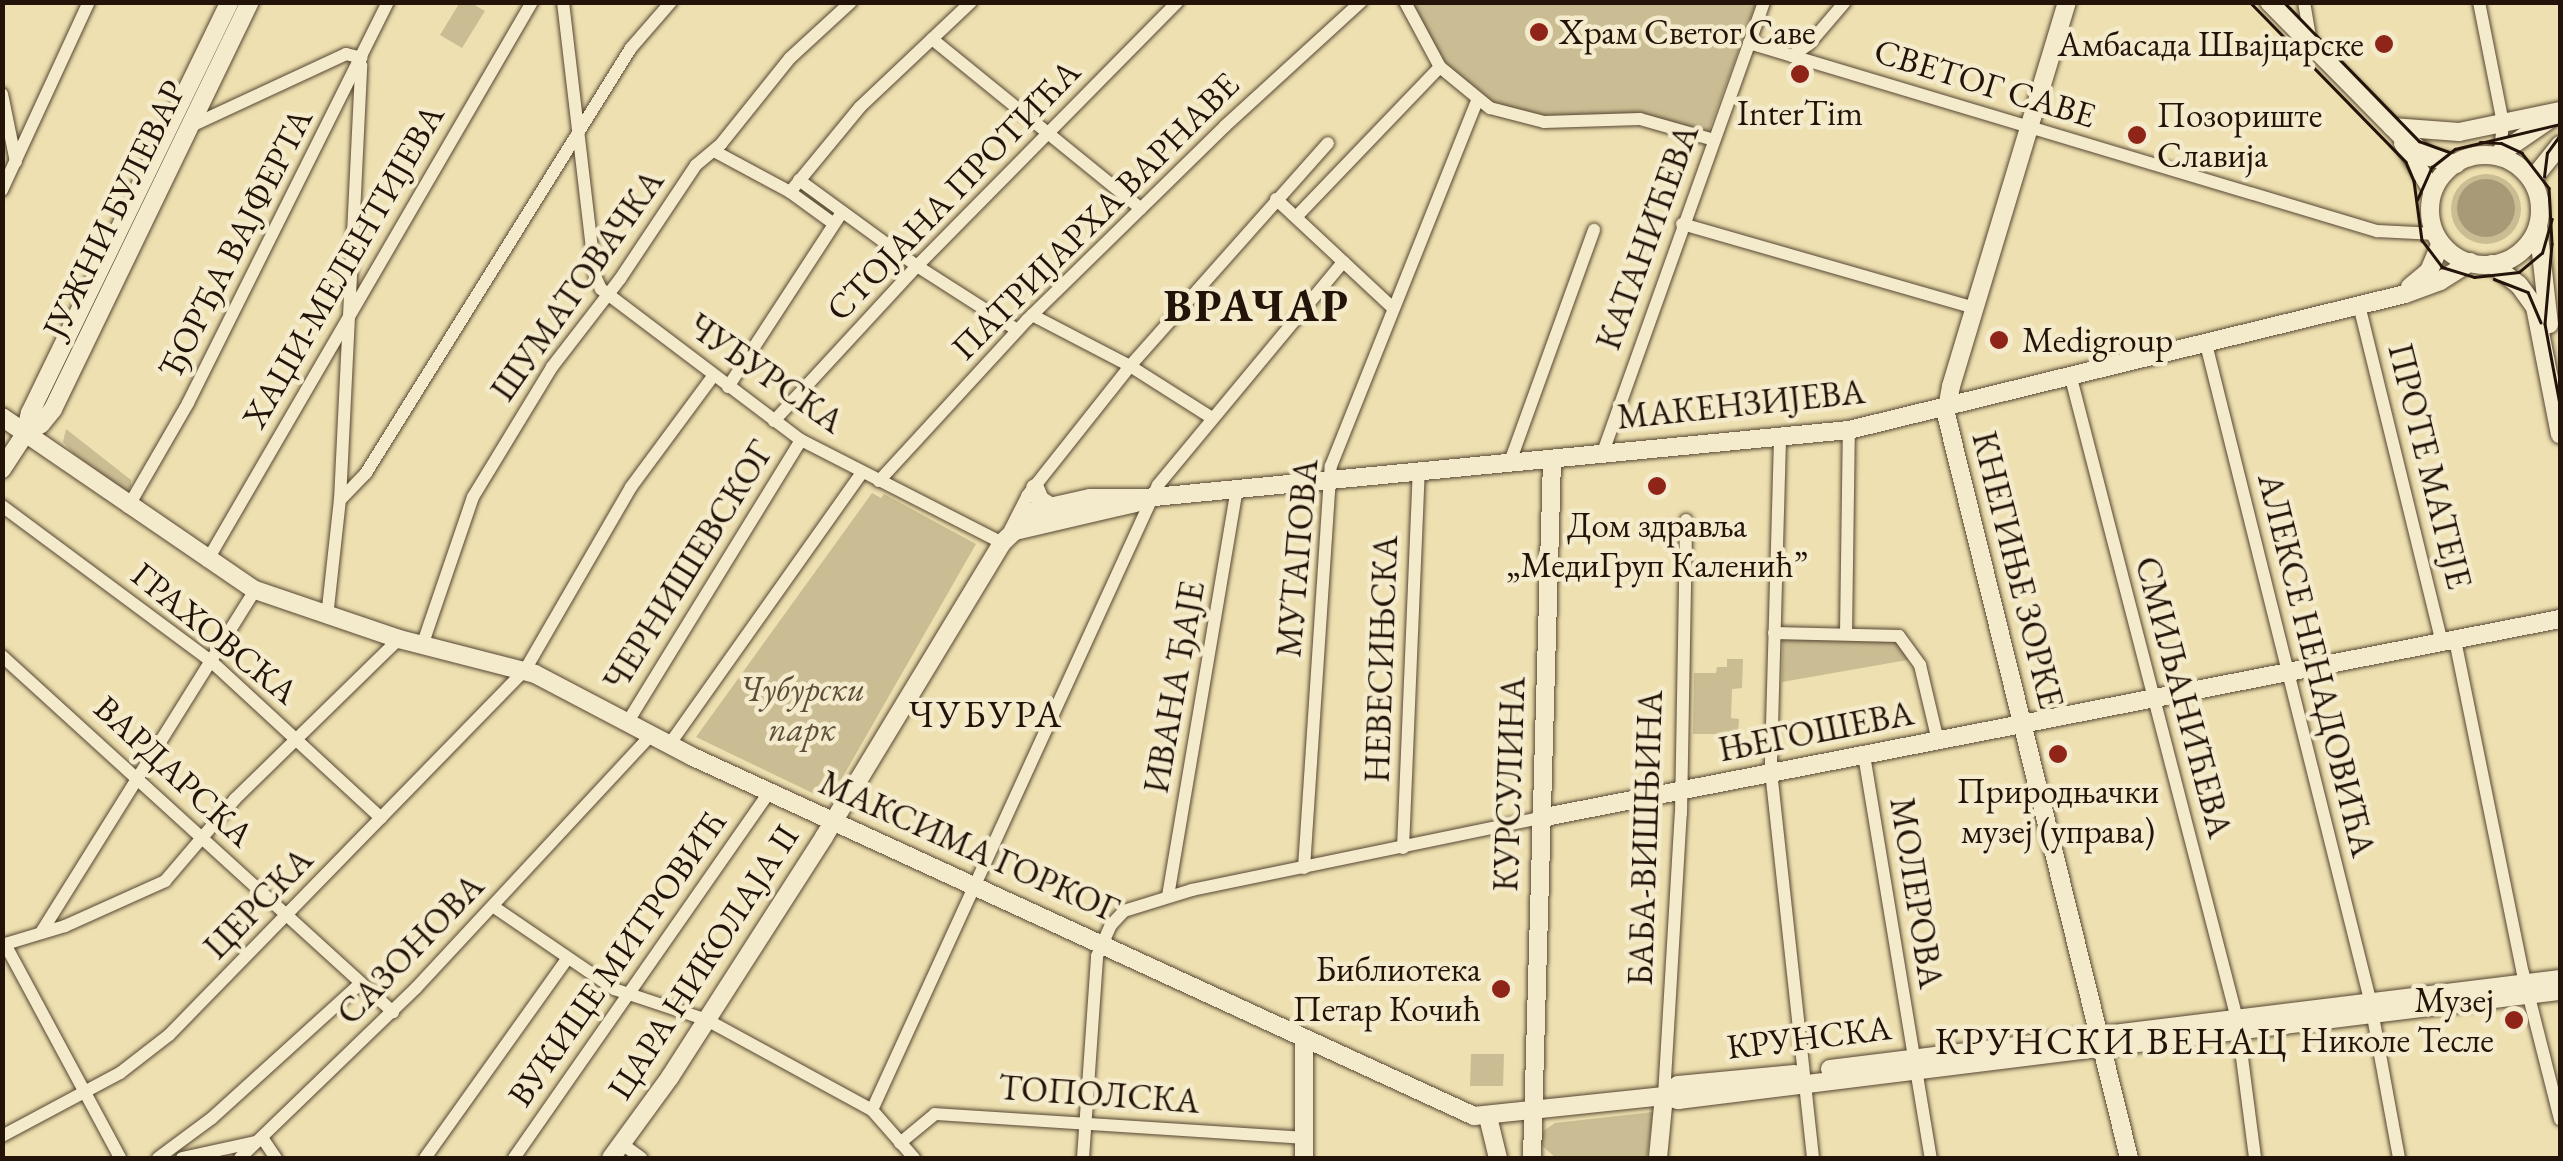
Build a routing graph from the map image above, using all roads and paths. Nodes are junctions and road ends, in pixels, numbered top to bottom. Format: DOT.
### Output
graph roads {
  1 [pos="89,2"];
  2 [pos="230,2"];
  3 [pos="250,2"];
  4 [pos="388,2"];
  5 [pos="532,2"];
  6 [pos="563,2"];
  7 [pos="671,2"];
  8 [pos="850,2"];
  9 [pos="970,2"];
  10 [pos="1177,2"];
  11 [pos="1361,2"];
  12 [pos="1405,2"];
  13 [pos="1764,2"];
  14 [pos="1845,2"];
  15 [pos="2066,2"];
  16 [pos="2269,2"];
  17 [pos="2304,2"];
  18 [pos="2479,2"];
  19 [pos="932,39"];
  20 [pos="1749,43"];
  21 [pos="1809,44"];
  22 [pos="2312,46"];
  23 [pos="1792,56"];
  24 [pos="362,58"];
  25 [pos="1818,64"];
  26 [pos="1440,67"];
  27 [pos="2,94"];
  28 [pos="1477,101"];
  29 [pos="2560,112"];
  30 [pos="2503,123"];
  31 [pos="191,126"];
  32 [pos="2028,127"];
  33 [pos="576,130"];
  34 [pos="1050,131"];
  35 [pos="2397,132"];
  36 [pos="1714,140"];
  37 [pos="1328,142"];
  38 [pos="2560,145"];
  39 [pos="714,151"];
  40 [pos="2498,154"];
  41 [pos="9,159"];
  42 [pos="2456,164"];
  43 [pos="2532,180"];
  44 [pos="795,186"];
  45 [pos="2,190"];
  46 [pos="2433,192"];
  47 [pos="1276,199"];
  48 [pos="1141,210"];
  49 [pos="1296,217"];
  50 [pos="838,218"];
  51 [pos="1682,224"];
  52 [pos="2538,226"];
  53 [pos="1594,230"];
  54 [pos="2438,238"];
  55 [pos="1344,262"];
  56 [pos="2470,262"];
  57 [pos="2498,263"];
  58 [pos="917,266"];
  59 [pos="2555,284"];
  60 [pos="608,296"];
  61 [pos="2392,296"];
  62 [pos="2560,302"];
  63 [pos="2359,305"];
  64 [pos="1393,308"];
  65 [pos="1974,308"];
  66 [pos="348,314"];
  67 [pos="1032,315"];
  68 [pos="2548,318"];
  69 [pos="1018,330"];
  70 [pos="2206,344"];
  71 [pos="1130,366"];
  72 [pos="714,376"];
  73 [pos="2070,378"];
  74 [pos="2560,383"];
  75 [pos="728,387"];
  76 [pos="1946,408"];
  77 [pos="2,418"];
  78 [pos="1212,418"];
  79 [pos="774,421"];
  80 [pos="1849,430"];
  81 [pos="25,434"];
  82 [pos="2560,435"];
  83 [pos="801,440"];
  84 [pos="1780,440"];
  85 [pos="1603,452"];
  86 [pos="1552,459"];
  87 [pos="1510,462"];
  88 [pos="2,469"];
  89 [pos="1419,471"];
  90 [pos="862,472"];
  91 [pos="1330,479"];
  92 [pos="878,480"];
  93 [pos="1035,488"];
  94 [pos="1236,488"];
  95 [pos="1148,497"];
  96 [pos="340,500"];
  97 [pos="2,506"];
  98 [pos="1050,506"];
  99 [pos="128,507"];
  100 [pos="1686,520"];
  101 [pos="1005,538"];
  102 [pos="207,561"];
  103 [pos="255,590"];
  104 [pos="327,617"];
  105 [pos="2560,619"];
  106 [pos="1774,633"];
  107 [pos="1846,634"];
  108 [pos="399,640"];
  109 [pos="2449,641"];
  110 [pos="422,646"];
  111 [pos="2,656"];
  112 [pos="212,662"];
  113 [pos="525,670"];
  114 [pos="2288,674"];
  115 [pos="2152,700"];
  116 [pos="626,723"];
  117 [pos="2022,726"];
  118 [pos="651,735"];
  119 [pos="298,740"];
  120 [pos="1938,742"];
  121 [pos="670,745"];
  122 [pos="1864,754"];
  123 [pos="1772,771"];
  124 [pos="139,778"];
  125 [pos="1682,790"];
  126 [pos="770,792"];
  127 [pos="381,818"];
  128 [pos="1540,818"];
  129 [pos="834,821"];
  130 [pos="205,838"];
  131 [pos="1402,848"];
  132 [pos="1304,868"];
  133 [pos="974,886"];
  134 [pos="1168,896"];
  135 [pos="494,907"];
  136 [pos="286,918"];
  137 [pos="42,932"];
  138 [pos="1101,943"];
  139 [pos="4,945"];
  140 [pos="566,960"];
  141 [pos="2560,978"];
  142 [pos="360,984"];
  143 [pos="2527,989"];
  144 [pos="2560,991"];
  145 [pos="626,995"];
  146 [pos="2371,1007"];
  147 [pos="393,1012"];
  148 [pos="707,1020"];
  149 [pos="2239,1025"];
  150 [pos="1304,1038"];
  151 [pos="2100,1042"];
  152 [pos="1914,1064"];
  153 [pos="1803,1079"];
  154 [pos="87,1092"];
  155 [pos="1664,1096"];
  156 [pos="872,1110"];
  157 [pos="1532,1112"];
  158 [pos="1488,1117"];
  159 [pos="2560,1119"];
  160 [pos="1084,1120"];
  161 [pos="2,1136"];
  162 [pos="1304,1138"];
  163 [pos="262,1139"];
  164 [pos="900,1142"];
  165 [pos="616,1151"];
  166 [pos="120,1158"];
  167 [pos="158,1158"];
  168 [pos="182,1158"];
  169 [pos="240,1158"];
  170 [pos="276,1158"];
  171 [pos="424,1158"];
  172 [pos="514,1158"];
  173 [pos="641,1158"];
  174 [pos="914,1158"];
  175 [pos="1083,1158"];
  176 [pos="1304,1158"];
  177 [pos="1498,1158"];
  178 [pos="1532,1158"];
  179 [pos="1658,1158"];
  180 [pos="1813,1158"];
  181 [pos="1932,1158"];
  182 [pos="2129,1158"];
  183 [pos="2255,1158"];
  184 [pos="2399,1158"];
  1 -- 41 [label="street"];
  2 -- 81 [label="main road, ЈУЖНИ БУЛЕВАР"];
  3 -- 31 [label="main road, ЈУЖНИ БУЛЕВАР"];
  4 -- 24 [label="street, ЂОРЂА ВАЈФЕРТА"];
  5 -- 66 [label="street, ХАЏИ-МЕЛЕНТИЈЕВА"];
  6 -- 33 [label="street"];
  7 -- 33 [label="street"];
  8 -- 39 [label="street, ШУМАТОВАЧКА"];
  9 -- 19 [label="street"];
  10 -- 34 [label="street, СТОЈАНА ПРОТИЋА"];
  11 -- 48 [label="street, ПАТРИЈАРХА ВАРНАВЕ"];
  12 -- 26 [label="street"];
  13 -- 20 [label="street, КАТАНИЋЕВА"];
  14 -- 21 [label="street"];
  15 -- 32 [label="main road, КНЕГИЊЕ ЗОРКЕ"];
  16 -- 22 [label="main road"];
  17 -- 22 [label="street"];
  18 -- 30 [label="street"];
  19 -- 34 [label="street"];
  19 -- 44 [label="street"];
  20 -- 23 [label="street, СВЕТОГ САВЕ"];
  20 -- 36 [label="street, КАТАНИЋЕВА"];
  21 -- 23 [label="street"];
  21 -- 25 [label="street"];
  22 -- 35 [label="main road"];
  23 -- 25 [label="street, СВЕТОГ САВЕ"];
  24 -- 31 [label="street"];
  24 -- 66 [label="street"];
  24 -- 99 [label="street, ЂОРЂА ВАЈФЕРТА"];
  25 -- 32 [label="street, СВЕТОГ САВЕ"];
  26 -- 28 [label="street"];
  26 -- 49 [label="street"];
  27 -- 41 [label="street"];
  28 -- 36 [label="street"];
  28 -- 64 [label="street, МУТАПОВА"];
  29 -- 30 [label="main road"];
  29 -- 40 [label="main road"];
  30 -- 35 [label="main road"];
  30 -- 40 [label="street"];
  31 -- 81 [label="main road, ЈУЖНИ БУЛЕВАР"];
  32 -- 54 [label="street, СВЕТОГ САВЕ"];
  32 -- 65 [label="main road, КНЕГИЊЕ ЗОРКЕ"];
  33 -- 60 [label="street"];
  33 -- 96 [label="street"];
  34 -- 48 [label="street"];
  34 -- 58 [label="street, СТОЈАНА ПРОТИЋА"];
  35 -- 42 [label="main road"];
  35 -- 46 [label="main road"];
  36 -- 51 [label="street, КАТАНИЋЕВА"];
  37 -- 47 [label="street"];
  38 -- 43 [label="main road"];
  39 -- 44 [label="street"];
  39 -- 60 [label="street, ШУМАТОВАЧКА"];
  40 -- 42 [label="main road"];
  40 -- 43 [label="main road"];
  41 -- 45 [label="street"];
  42 -- 46 [label="main road"];
  43 -- 52 [label="main road"];
  44 -- 50 [label="street"];
  46 -- 54 [label="main road"];
  47 -- 49 [label="street"];
  47 -- 71 [label="street"];
  48 -- 67 [label="street, ПАТРИЈАРХА ВАРНАВЕ"];
  49 -- 55 [label="street"];
  50 -- 58 [label="street"];
  50 -- 75 [label="street"];
  51 -- 65 [label="street"];
  51 -- 85 [label="street, КАТАНИЋЕВА"];
  52 -- 57 [label="main road"];
  52 -- 59 [label="main road"];
  53 -- 87 [label="street"];
  54 -- 56 [label="main road"];
  54 -- 61 [label="main road, МАКЕНЗИЈЕВА"];
  55 -- 64 [label="street"];
  55 -- 78 [label="street"];
  56 -- 57 [label="main road"];
  56 -- 61 [label="main road, МАКЕНЗИЈЕВА"];
  57 -- 59 [label="main road"];
  57 -- 82 [label="main road"];
  58 -- 69 [label="street"];
  58 -- 79 [label="street, СТОЈАНА ПРОТИЋА"];
  59 -- 68 [label="main road"];
  60 -- 72 [label="street, ЧУБУРСКА"];
  60 -- 110 [label="street, ШУМАТОВАЧКА"];
  61 -- 63 [label="main road, МАКЕНЗИЈЕВА"];
  62 -- 68 [label="main road"];
  63 -- 70 [label="main road, МАКЕНЗИЈЕВА"];
  63 -- 109 [label="street, ПРОТЕ МАТЕЈЕ"];
  64 -- 91 [label="street, МУТАПОВА"];
  65 -- 76 [label="main road, КНЕГИЊЕ ЗОРКЕ"];
  66 -- 96 [label="street"];
  66 -- 102 [label="street, ХАЏИ-МЕЛЕНТИЈЕВА"];
  67 -- 69 [label="street, ПАТРИЈАРХА ВАРНАВЕ"];
  67 -- 71 [label="street"];
  68 -- 74 [label="main road"];
  69 -- 92 [label="street, ПАТРИЈАРХА ВАРНАВЕ"];
  70 -- 73 [label="main road, МАКЕНЗИЈЕВА"];
  70 -- 114 [label="street, АЛЕКСЕ НЕНАДОВИЋА"];
  71 -- 78 [label="street"];
  71 -- 93 [label="street"];
  72 -- 75 [label="street, ЧУБУРСКА"];
  72 -- 113 [label="street, ЦЕРСКА"];
  73 -- 76 [label="main road, МАКЕНЗИЈЕВА"];
  73 -- 115 [label="street, СМИЉАНИЋЕВА"];
  75 -- 79 [label="street, ЧУБУРСКА"];
  76 -- 80 [label="main road, МАКЕНЗИЈЕВА"];
  76 -- 117 [label="main road, КНЕГИЊЕ ЗОРКЕ"];
  77 -- 81 [label="main road, МАКСИМА ГОРКОГ"];
  78 -- 95 [label="street"];
  79 -- 83 [label="street, ЧУБУРСКА"];
  80 -- 84 [label="main road, МАКЕНЗИЈЕВА"];
  80 -- 107 [label="street"];
  81 -- 88 [label="main road, ЈУЖНИ БУЛЕВАР"];
  81 -- 99 [label="main road, МАКСИМА ГОРКОГ"];
  83 -- 90 [label="street, ЧУБУРСКА"];
  83 -- 116 [label="street, ЧЕРНИШЕВСКОГ"];
  84 -- 85 [label="main road, МАКЕНЗИЈЕВА"];
  84 -- 106 [label="street"];
  85 -- 86 [label="main road, МАКЕНЗИЈЕВА"];
  86 -- 87 [label="main road, МАКЕНЗИЈЕВА"];
  86 -- 128 [label="main road, КУРСУЛИНА"];
  87 -- 89 [label="main road, МАКЕНЗИЈЕВА"];
  89 -- 91 [label="main road, МАКЕНЗИЈЕВА"];
  89 -- 131 [label="street, НЕВЕСИЊСКА"];
  90 -- 92 [label="street, ЧУБУРСКА"];
  90 -- 121 [label="street"];
  91 -- 94 [label="main road, МАКЕНЗИЈЕВА"];
  91 -- 132 [label="street, МУТАПОВА"];
  92 -- 101 [label="street, ЧУБУРСКА"];
  93 -- 98 [label="main road"];
  93 -- 101 [label="street"];
  94 -- 95 [label="main road, МАКЕНЗИЈЕВА"];
  94 -- 134 [label="street, ИВАНА ЂАЈЕ"];
  95 -- 98 [label="main road, МАКЕНЗИЈЕВА"];
  95 -- 101 [label="main road, МАКЕНЗИЈЕВА"];
  95 -- 133 [label="street"];
  96 -- 104 [label="street"];
  97 -- 112 [label="street, ГРАХОВСКА"];
  98 -- 101 [label="main road, МАКЕНЗИЈЕВА"];
  99 -- 102 [label="main road, МАКСИМА ГОРКОГ"];
  100 -- 125 [label="street, БАБА-ВИШЊИНА"];
  101 -- 129 [label="main road, ЦАРА НИКОЛАЈА II"];
  102 -- 103 [label="main road, МАКСИМА ГОРКОГ"];
  103 -- 104 [label="main road, МАКСИМА ГОРКОГ"];
  103 -- 112 [label="street"];
  104 -- 108 [label="main road, МАКСИМА ГОРКОГ"];
  105 -- 109 [label="main road, ЊЕГОШЕВА"];
  106 -- 107 [label="street"];
  106 -- 123 [label="street"];
  107 -- 120 [label="street"];
  108 -- 110 [label="main road, МАКСИМА ГОРКОГ"];
  108 -- 119 [label="street"];
  109 -- 114 [label="main road, ЊЕГОШЕВА"];
  109 -- 143 [label="street, ПРОТЕ МАТЕЈЕ"];
  110 -- 113 [label="main road, МАКСИМА ГОРКОГ"];
  111 -- 124 [label="street, ВАРДАРСКА"];
  112 -- 119 [label="street, ГРАХОВСКА"];
  112 -- 124 [label="street"];
  113 -- 116 [label="main road, МАКСИМА ГОРКОГ"];
  113 -- 127 [label="street, ЦЕРСКА"];
  114 -- 115 [label="main road, ЊЕГОШЕВА"];
  114 -- 146 [label="street, АЛЕКСЕ НЕНАДОВИЋА"];
  115 -- 117 [label="main road, ЊЕГОШЕВА"];
  115 -- 149 [label="street, СМИЉАНИЋЕВА"];
  116 -- 118 [label="main road, МАКСИМА ГОРКОГ"];
  117 -- 120 [label="main road, ЊЕГОШЕВА"];
  117 -- 151 [label="main road, КНЕГИЊЕ ЗОРКЕ"];
  118 -- 121 [label="main road, МАКСИМА ГОРКОГ"];
  118 -- 135 [label="street, САЗОНОВА"];
  119 -- 127 [label="street, ГРАХОВСКА"];
  119 -- 130 [label="street"];
  120 -- 122 [label="main road, ЊЕГОШЕВА"];
  121 -- 126 [label="main road, МАКСИМА ГОРКОГ"];
  122 -- 123 [label="main road, ЊЕГОШЕВА"];
  122 -- 152 [label="street, МОЛЕРОВА"];
  123 -- 125 [label="main road, ЊЕГОШЕВА"];
  123 -- 153 [label="street"];
  124 -- 130 [label="street, ВАРДАРСКА"];
  124 -- 137 [label="street"];
  125 -- 128 [label="main road, ЊЕГОШЕВА"];
  125 -- 155 [label="street, БАБА-ВИШЊИНА"];
  126 -- 129 [label="main road, МАКСИМА ГОРКОГ"];
  126 -- 145 [label="street, ВУКИЦЕ МИТРОВИЋ"];
  127 -- 136 [label="street, ЦЕРСКА"];
  128 -- 131 [label="street, ЊЕГОШЕВА"];
  128 -- 157 [label="main road, КУРСУЛИНА"];
  129 -- 133 [label="main road, МАКСИМА ГОРКОГ"];
  129 -- 148 [label="main road, ЦАРА НИКОЛАЈА II"];
  130 -- 136 [label="street, ВАРДАРСКА"];
  130 -- 137 [label="street"];
  131 -- 132 [label="street, ЊЕГОШЕВА"];
  132 -- 134 [label="street, ЊЕГОШЕВА"];
  133 -- 138 [label="main road, МАКСИМА ГОРКОГ"];
  133 -- 156 [label="street"];
  134 -- 138 [label="street, ЊЕГОШЕВА"];
  135 -- 140 [label="street"];
  135 -- 147 [label="street, САЗОНОВА"];
  136 -- 142 [label="street, ВАРДАРСКА"];
  136 -- 154 [label="street, ЦЕРСКА"];
  137 -- 139 [label="street"];
  138 -- 150 [label="main road, МАКСИМА ГОРКОГ"];
  138 -- 160 [label="street"];
  139 -- 154 [label="street"];
  140 -- 145 [label="street"];
  140 -- 171 [label="street"];
  141 -- 143 [label="main road, КРУНСКА"];
  142 -- 147 [label="street, ВАРДАРСКА"];
  142 -- 167 [label="street"];
  143 -- 144 [label="main road, КРУНСКА"];
  143 -- 146 [label="main road, КРУНСКА"];
  143 -- 159 [label="street, ПРОТЕ МАТЕЈЕ"];
  145 -- 148 [label="street"];
  145 -- 172 [label="street, ВУКИЦЕ МИТРОВИЋ"];
  146 -- 149 [label="main road, КРУНСКА"];
  146 -- 184 [label="street, АЛЕКСЕ НЕНАДОВИЋА"];
  147 -- 163 [label="street, САЗОНОВА"];
  148 -- 156 [label="street"];
  148 -- 165 [label="main road, ЦАРА НИКОЛАЈА II"];
  149 -- 151 [label="main road, КРУНСКА"];
  149 -- 183 [label="street, СМИЉАНИЋЕВА"];
  150 -- 158 [label="main road, МАКСИМА ГОРКОГ"];
  150 -- 162 [label="main road"];
  151 -- 152 [label="main road, КРУНСКА"];
  151 -- 182 [label="main road, КНЕГИЊЕ ЗОРКЕ"];
  152 -- 153 [label="main road, КРУНСКА"];
  152 -- 181 [label="street, МОЛЕРОВА"];
  153 -- 155 [label="main road, КРУНСКА"];
  153 -- 180 [label="street"];
  154 -- 161 [label="street, ЦЕРСКА"];
  154 -- 166 [label="street"];
  155 -- 157 [label="main road, КРУНСКА"];
  155 -- 179 [label="main road, БАБА-ВИШЊИНА"];
  156 -- 164 [label="street"];
  157 -- 158 [label="main road, КРУНСКА"];
  157 -- 178 [label="main road, КУРСУЛИНА"];
  158 -- 177 [label="main road"];
  160 -- 162 [label="street, ТОПОЛСКА"];
  160 -- 164 [label="street, ТОПОЛСКА"];
  160 -- 175 [label="street"];
  162 -- 176 [label="main road"];
  163 -- 168 [label="street"];
  163 -- 169 [label="street, САЗОНОВА"];
  163 -- 170 [label="street"];
  164 -- 174 [label="street"];
  165 -- 173 [label="street"];
}
